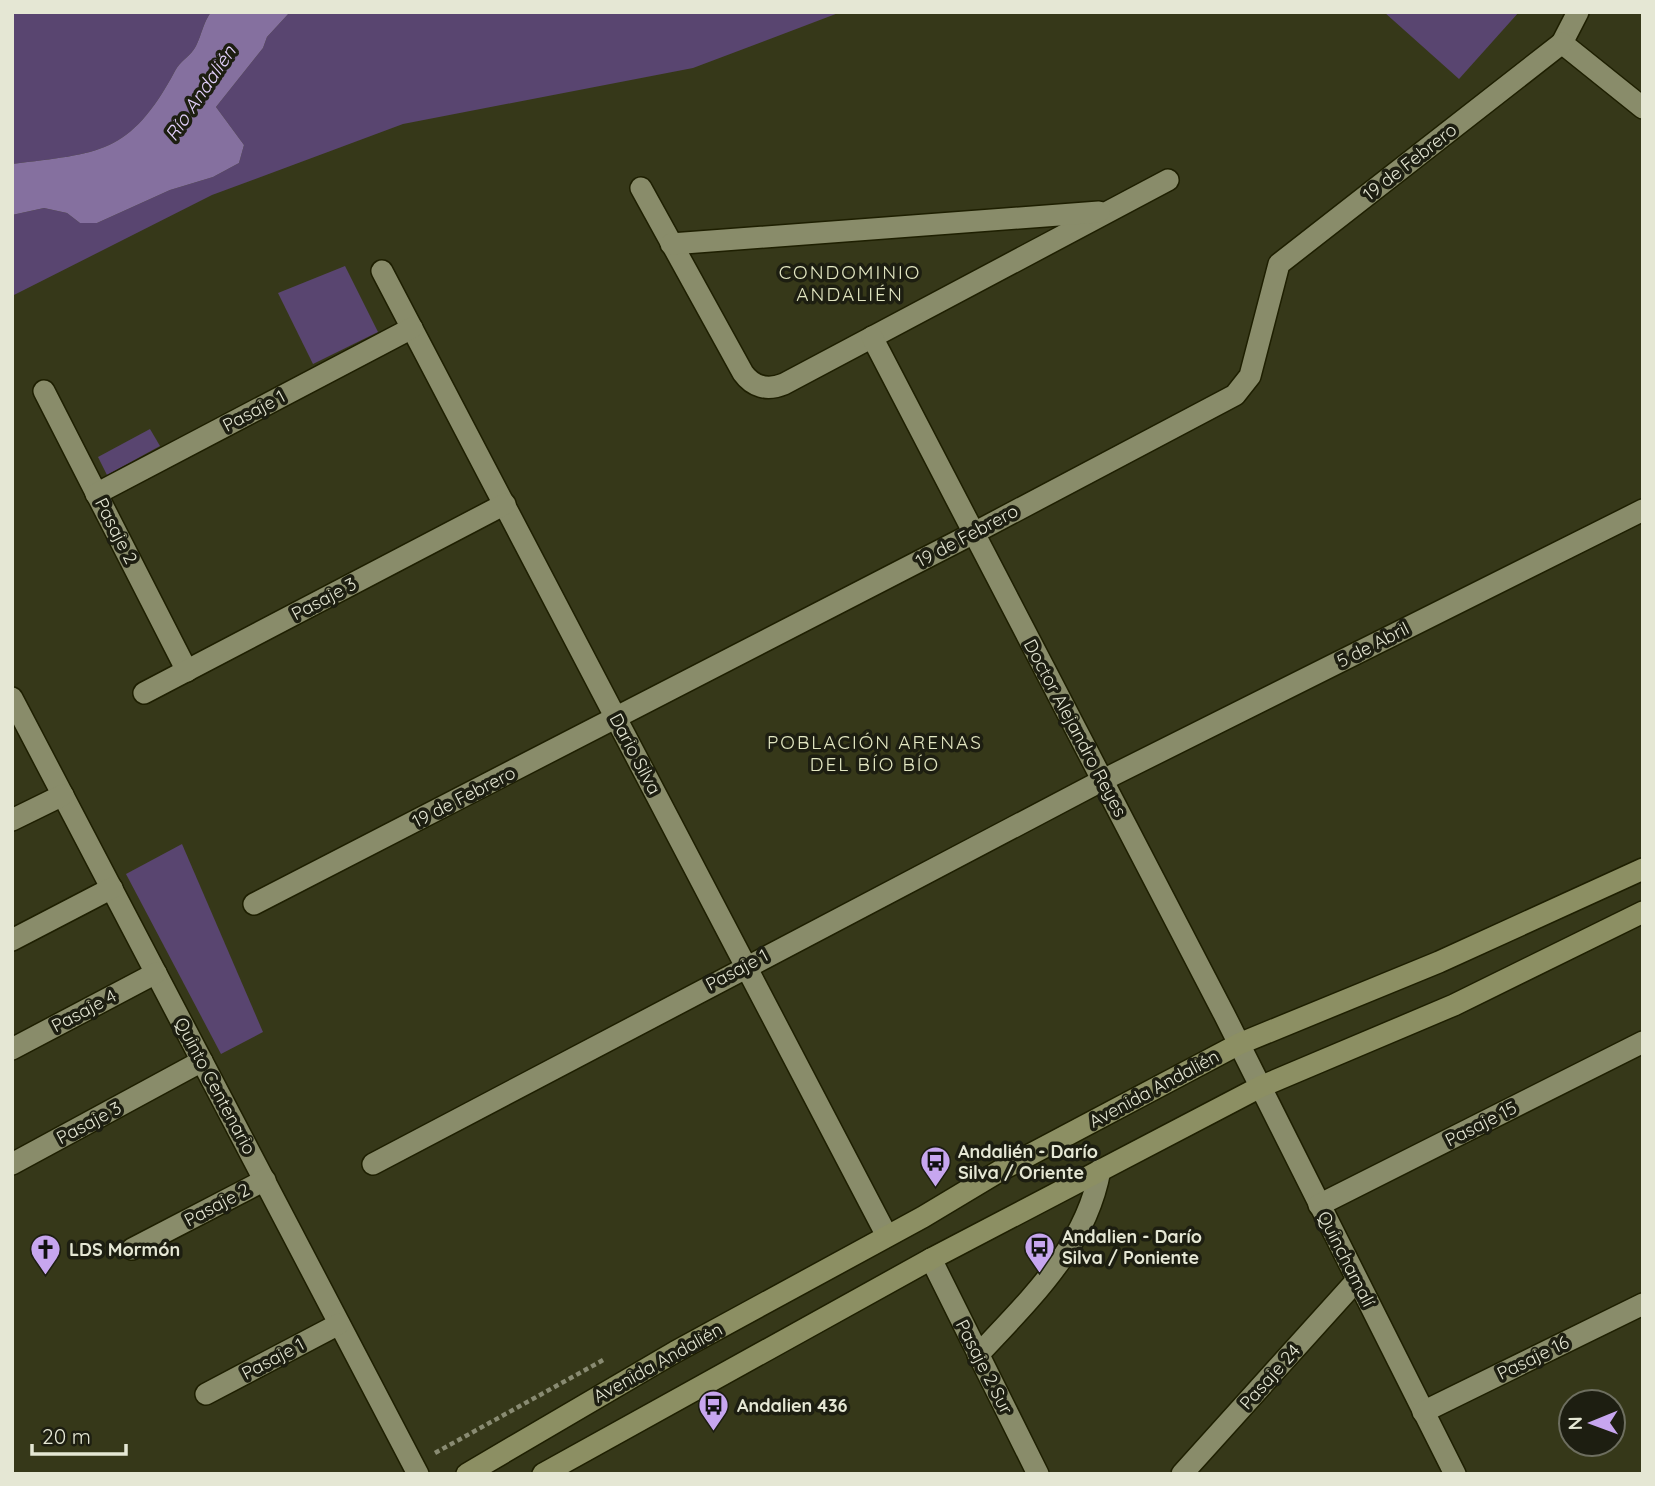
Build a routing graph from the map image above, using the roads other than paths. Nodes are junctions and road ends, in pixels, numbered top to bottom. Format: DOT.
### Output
graph roads {
  1 [pos="1578,12"];
  2 [pos="1562,43"];
  3 [pos="1643,108"];
  4 [pos="1168,180"];
  5 [pos="641,188"];
  6 [pos="1109,212"];
  7 [pos="671,244"];
  8 [pos="382,271"];
  9 [pos="412,328"];
  10 [pos="872,337"];
  11 [pos="44,391"];
  12 [pos="96,494"];
  13 [pos="505,504"];
  14 [pos="1643,510"];
  15 [pos="974,533"];
  16 [pos="187,671"];
  17 [pos="144,693"];
  18 [pos="13,701"];
  19 [pos="616,718"];
  20 [pos="1102,780"];
  21 [pos="62,795"];
  22 [pos="12,820"];
  23 [pos="1643,869"];
  24 [pos="111,888"];
  25 [pos="254,904"];
  26 [pos="1643,912"];
  27 [pos="12,940"];
  28 [pos="745,965"];
  29 [pos="156,973"];
  30 [pos="1643,1042"];
  31 [pos="1239,1044"];
  32 [pos="12,1049"];
  33 [pos="202,1061"];
  34 [pos="1261,1087"];
  35 [pos="12,1164"];
  36 [pos="373,1164"];
  37 [pos="1101,1170"];
  38 [pos="264,1180"];
  39 [pos="1319,1205"];
  40 [pos="887,1236"];
  41 [pos="132,1249"];
  42 [pos="931,1259"];
  43 [pos="1357,1280"];
  44 [pos="1643,1304"];
  45 [pos="339,1324"];
  46 [pos="978,1355"];
  47 [pos="206,1394"];
  48 [pos="1423,1412"];
  49 [pos="418,1474"];
  50 [pos="467,1474"];
  51 [pos="543,1474"];
  52 [pos="1038,1474"];
  53 [pos="1182,1474"];
  54 [pos="1455,1474"];
  1 -- 2 [label="street"];
  2 -- 3 [label="street"];
  2 -- 15 [label="street, 19 de Febrero"];
  4 -- 6 [label="street"];
  5 -- 7 [label="street"];
  6 -- 7 [label="street"];
  6 -- 10 [label="street"];
  7 -- 10 [label="street"];
  8 -- 9 [label="street, Dario Silva"];
  9 -- 12 [label="street, Pasaje 1"];
  9 -- 13 [label="street, Dario Silva"];
  10 -- 15 [label="street, Doctor Alejandro Reyes"];
  11 -- 12 [label="street, Pasaje 2"];
  12 -- 16 [label="street, Pasaje 2"];
  13 -- 16 [label="street, Pasaje 3"];
  13 -- 19 [label="street, Dario Silva"];
  14 -- 20 [label="street, 5 de Abril"];
  15 -- 19 [label="street, 19 de Febrero"];
  15 -- 20 [label="street, Doctor Alejandro Reyes"];
  16 -- 17 [label="street, Pasaje 3"];
  18 -- 21 [label="street, Quinto Centenario"];
  19 -- 25 [label="street, 19 de Febrero"];
  19 -- 28 [label="street, Dario Silva"];
  20 -- 28 [label="street, Pasaje 1"];
  20 -- 31 [label="street, Doctor Alejandro Reyes"];
  21 -- 22 [label="street"];
  21 -- 24 [label="street, Quinto Centenario"];
  23 -- 31 [label="main road, Avenida Andalién"];
  24 -- 27 [label="street"];
  24 -- 29 [label="street, Quinto Centenario"];
  26 -- 34 [label="main road"];
  28 -- 36 [label="street, Pasaje 1"];
  28 -- 40 [label="street, Dario Silva"];
  29 -- 32 [label="street, Pasaje 4"];
  29 -- 33 [label="street, Quinto Centenario"];
  30 -- 39 [label="street, Pasaje 15"];
  31 -- 34 [label="street, Quinchamalí"];
  31 -- 40 [label="main road, Avenida Andalién"];
  33 -- 35 [label="street, Pasaje 3"];
  33 -- 38 [label="street, Quinto Centenario"];
  34 -- 37 [label="main road"];
  34 -- 39 [label="street, Quinchamalí"];
  37 -- 42 [label="main road"];
  37 -- 46 [label="street"];
  38 -- 41 [label="street, Pasaje 2"];
  38 -- 45 [label="street, Quinto Centenario"];
  39 -- 43 [label="street, Quinchamalí"];
  40 -- 50 [label="main road, Avenida Andalién"];
  42 -- 46 [label="street, Pasaje 2 Sur"];
  42 -- 51 [label="main road"];
  43 -- 48 [label="street, Quinchamalí"];
  43 -- 53 [label="street, Pasaje 24"];
  44 -- 48 [label="street, Pasaje 16"];
  45 -- 47 [label="street, Pasaje 1"];
  45 -- 49 [label="street, Quinto Centenario"];
  46 -- 52 [label="street, Pasaje 2 Sur"];
  48 -- 54 [label="street, Quinchamalí"];
}
